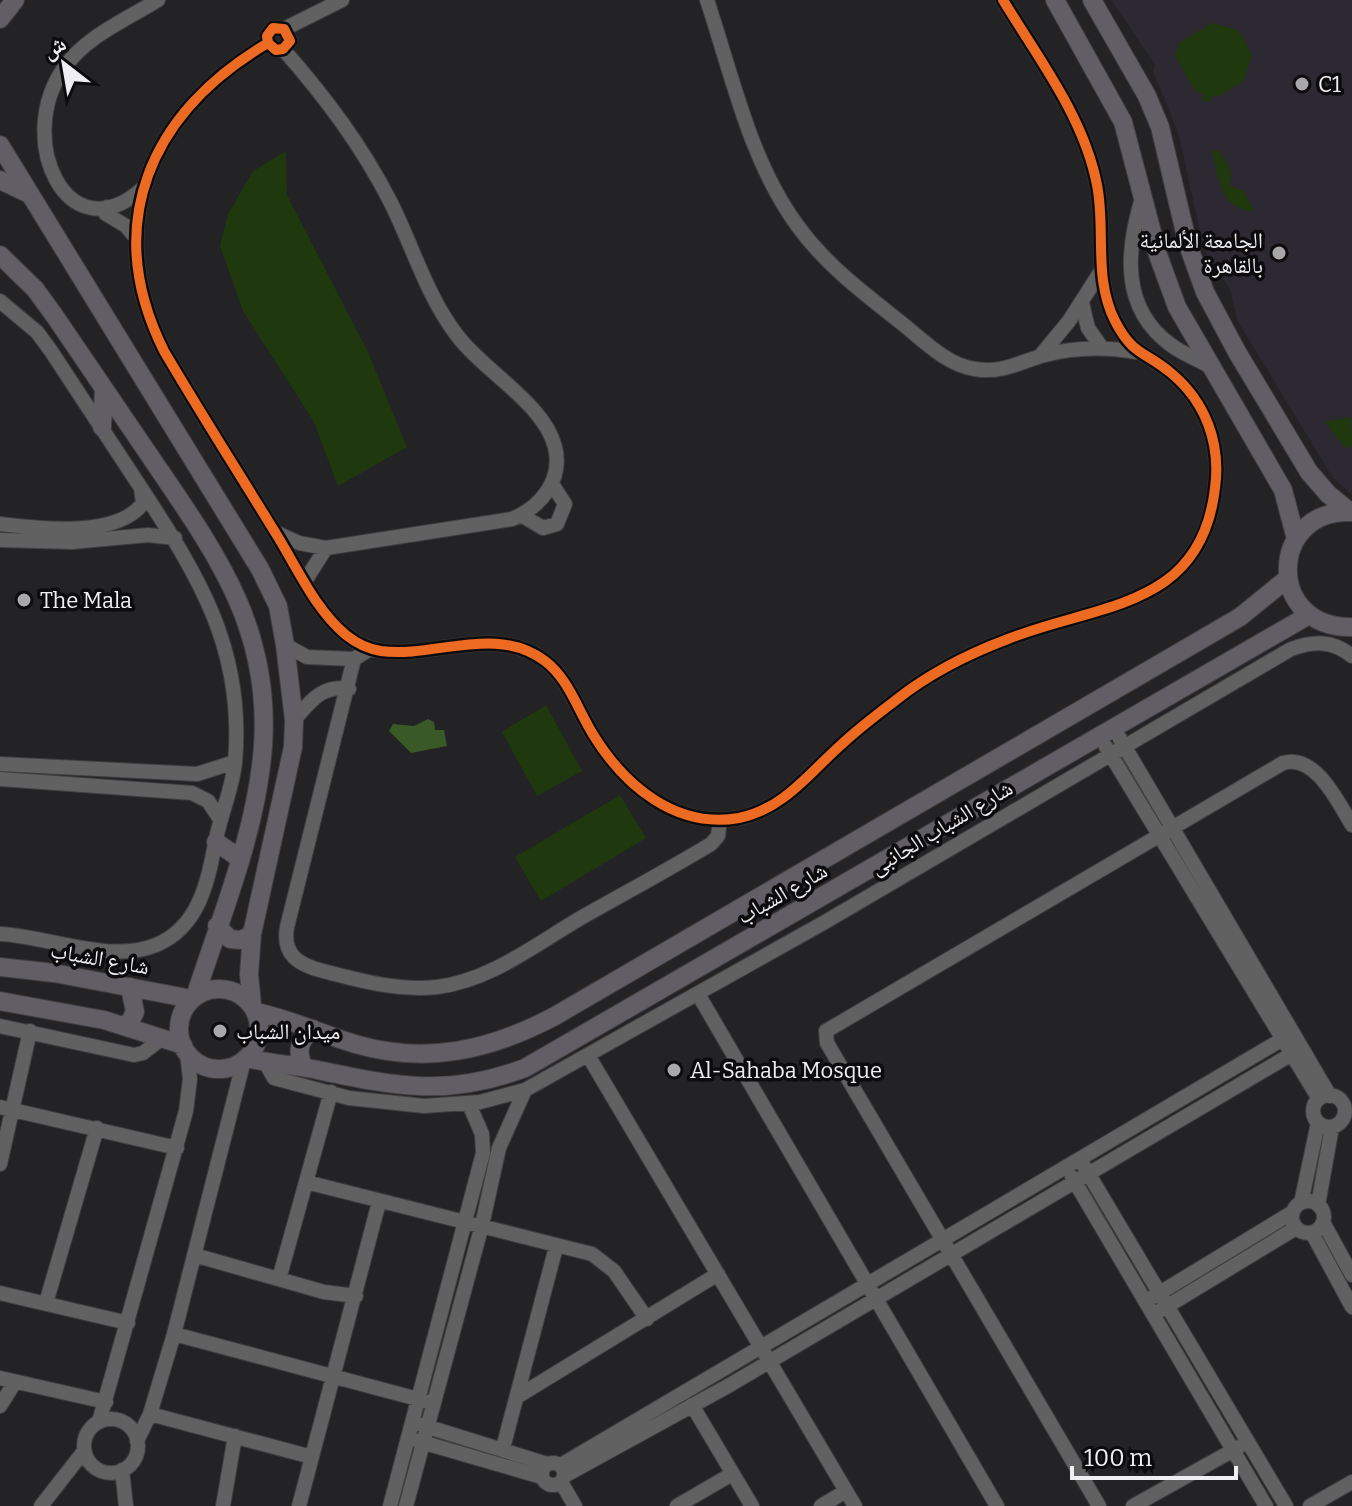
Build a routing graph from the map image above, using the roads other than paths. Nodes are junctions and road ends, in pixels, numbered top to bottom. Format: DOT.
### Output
graph roads {
  1 [pos="158,0"];
  2 [pos="342,0"];
  3 [pos="707,0"];
  4 [pos="1003,0"];
  5 [pos="1055,0"];
  6 [pos="1092,0"];
  7 [pos="284,29"];
  8 [pos="268,43"];
  9 [pos="283,49"];
  10 [pos="0,145"];
  11 [pos="0,180"];
  12 [pos="142,189"];
  13 [pos="27,193"];
  14 [pos="1143,195"];
  15 [pos="107,207"];
  16 [pos="136,238"];
  17 [pos="0,255"];
  18 [pos="1101,271"];
  19 [pos="1132,285"];
  20 [pos="1103,288"];
  21 [pos="0,301"];
  22 [pos="1082,303"];
  23 [pos="1143,316"];
  24 [pos="1120,330"];
  25 [pos="1102,348"];
  26 [pos="1136,352"];
  27 [pos="1041,356"];
  28 [pos="1209,366"];
  29 [pos="104,389"];
  30 [pos="102,427"];
  31 [pos="552,484"];
  32 [pos="141,487"];
  33 [pos="1351,512"];
  34 [pos="521,515"];
  35 [pos="128,518"];
  36 [pos="0,524"];
  37 [pos="274,531"];
  38 [pos="132,536"];
  39 [pos="175,538"];
  40 [pos="1296,539"];
  41 [pos="0,540"];
  42 [pos="326,548"];
  43 [pos="1288,578"];
  44 [pos="305,581"];
  45 [pos="1309,615"];
  46 [pos="1352,627"];
  47 [pos="285,645"];
  48 [pos="370,649"];
  49 [pos="1352,656"];
  50 [pos="354,659"];
  51 [pos="349,689"];
  52 [pos="294,720"];
  53 [pos="1108,739"];
  54 [pos="1124,746"];
  55 [pos="235,762"];
  56 [pos="0,764"];
  57 [pos="187,773"];
  58 [pos="0,779"];
  59 [pos="192,793"];
  60 [pos="220,819"];
  61 [pos="713,820"];
  62 [pos="1352,825"];
  63 [pos="1165,831"];
  64 [pos="216,842"];
  65 [pos="239,858"];
  66 [pos="217,926"];
  67 [pos="0,934"];
  68 [pos="252,934"];
  69 [pos="0,967"];
  70 [pos="130,987"];
  71 [pos="698,994"];
  72 [pos="194,998"];
  73 [pos="0,1001"];
  74 [pos="254,1008"];
  75 [pos="555,1016"];
  76 [pos="0,1026"];
  77 [pos="127,1027"];
  78 [pos="313,1029"];
  79 [pos="30,1031"];
  80 [pos="1288,1036"];
  81 [pos="161,1039"];
  82 [pos="570,1045"];
  83 [pos="185,1049"];
  84 [pos="1297,1051"];
  85 [pos="589,1057"];
  86 [pos="252,1060"];
  87 [pos="304,1067"];
  88 [pos="525,1090"];
  89 [pos="331,1092"];
  90 [pos="1324,1098"];
  91 [pos="469,1104"];
  92 [pos="6,1107"];
  93 [pos="1340,1114"];
  94 [pos="97,1128"];
  95 [pos="177,1148"];
  96 [pos="1079,1158"];
  97 [pos="0,1164"];
  98 [pos="1065,1167"];
  99 [pos="1089,1174"];
  100 [pos="306,1182"];
  101 [pos="1075,1182"];
  102 [pos="379,1202"];
  103 [pos="1318,1205"];
  104 [pos="1297,1208"];
  105 [pos="466,1221"];
  106 [pos="1323,1222"];
  107 [pos="482,1225"];
  108 [pos="1296,1228"];
  109 [pos="1312,1233"];
  110 [pos="941,1238"];
  111 [pos="556,1247"];
  112 [pos="194,1255"];
  113 [pos="951,1255"];
  114 [pos="718,1274"];
  115 [pos="1352,1275"];
  116 [pos="279,1279"];
  117 [pos="867,1284"];
  118 [pos="0,1293"];
  119 [pos="356,1296"];
  120 [pos="875,1298"];
  121 [pos="1164,1299"];
  122 [pos="46,1303"];
  123 [pos="1352,1307"];
  124 [pos="1150,1308"];
  125 [pos="647,1319"];
  126 [pos="128,1323"];
  127 [pos="174,1334"];
  128 [pos="761,1347"];
  129 [pos="769,1361"];
  130 [pos="0,1378"];
  131 [pos="333,1379"];
  132 [pos="15,1382"];
  133 [pos="520,1395"];
  134 [pos="106,1402"];
  135 [pos="426,1402"];
  136 [pos="692,1405"];
  137 [pos="0,1406"];
  138 [pos="150,1414"];
  139 [pos="99,1422"];
  140 [pos="421,1425"];
  141 [pos="235,1436"];
  142 [pos="416,1440"];
  143 [pos="137,1441"];
  144 [pos="1239,1446"];
  145 [pos="503,1448"];
  146 [pos="84,1451"];
  147 [pos="312,1457"];
  148 [pos="122,1470"];
  149 [pos="555,1473"];
  150 [pos="732,1474"];
  151 [pos="1352,1482"];
  152 [pos="846,1491"];
  153 [pos="41,1506"];
  154 [pos="126,1506"];
  155 [pos="223,1506"];
  156 [pos="299,1506"];
  157 [pos="390,1506"];
  158 [pos="406,1506"];
  159 [pos="575,1506"];
  160 [pos="677,1506"];
  161 [pos="752,1506"];
  162 [pos="821,1506"];
  163 [pos="855,1506"];
  164 [pos="997,1506"];
  165 [pos="1099,1506"];
  166 [pos="1133,1506"];
  167 [pos="1266,1506"];
  168 [pos="1286,1506"];
  169 [pos="1310,1506"];
  1 -- 15 [label="street"];
  2 -- 7 [label="street"];
  3 -- 27 [label="street"];
  4 -- 18 [label="street"];
  5 -- 14 [label="main road"];
  6 -- 33 [label="main road"];
  7 -- 8 [label="street"];
  7 -- 9 [label="street"];
  8 -- 9 [label="street"];
  8 -- 12 [label="street"];
  9 -- 31 [label="street"];
  10 -- 13 [label="main road"];
  11 -- 13 [label="main road"];
  12 -- 15 [label="street"];
  12 -- 16 [label="street"];
  13 -- 47 [label="main road"];
  14 -- 19 [label="street"];
  14 -- 28 [label="main road"];
  15 -- 16 [label="street"];
  16 -- 37 [label="street"];
  17 -- 29 [label="main road"];
  18 -- 20 [label="street"];
  18 -- 22 [label="street"];
  19 -- 20 [label="street"];
  19 -- 23 [label="street"];
  20 -- 24 [label="street"];
  21 -- 30 [label="street"];
  22 -- 25 [label="street"];
  22 -- 27 [label="street"];
  23 -- 24 [label="street"];
  23 -- 28 [label="street"];
  24 -- 26 [label="street"];
  25 -- 26 [label="street"];
  25 -- 27 [label="street"];
  26 -- 61 [label="street"];
  28 -- 40 [label="main road"];
  29 -- 30 [label="main road"];
  29 -- 65 [label="main road"];
  30 -- 32 [label="street"];
  31 -- 34 [label="street"];
  31 -- 34 [label="street"];
  32 -- 35 [label="street"];
  32 -- 39 [label="street"];
  33 -- 40 [label="main road"];
  34 -- 42 [label="street"];
  35 -- 36 [label="street"];
  35 -- 38 [label="street"];
  37 -- 42 [label="street"];
  37 -- 44 [label="street"];
  38 -- 39 [label="street"];
  38 -- 41 [label="street"];
  39 -- 55 [label="street"];
  40 -- 43 [label="main road"];
  42 -- 44 [label="street"];
  43 -- 45 [label="main road"];
  43 -- 75 [label="main road, شارع الشباب"];
  44 -- 48 [label="street"];
  45 -- 46 [label="main road"];
  45 -- 53 [label="main road, شارع الشباب"];
  47 -- 50 [label="street"];
  47 -- 52 [label="main road"];
  48 -- 50 [label="street"];
  48 -- 61 [label="street"];
  49 -- 54 [label="street"];
  50 -- 51 [label="street"];
  51 -- 52 [label="street"];
  51 -- 61 [label="street"];
  52 -- 68 [label="main road"];
  53 -- 54 [label="street"];
  53 -- 63 [label="street"];
  53 -- 71 [label="street, شارع الشباب الجانبى"];
  53 -- 82 [label="main road, شارع الشباب"];
  54 -- 63 [label="street"];
  55 -- 57 [label="street"];
  55 -- 60 [label="street"];
  56 -- 57 [label="street"];
  57 -- 59 [label="street"];
  58 -- 59 [label="street"];
  59 -- 60 [label="street"];
  60 -- 64 [label="street"];
  62 -- 63 [label="street"];
  63 -- 80 [label="street"];
  63 -- 110 [label="street"];
  64 -- 65 [label="main road"];
  64 -- 67 [label="street"];
  65 -- 66 [label="main road"];
  66 -- 68 [label="main road"];
  66 -- 72 [label="main road"];
  68 -- 74 [label="main road"];
  69 -- 70 [label="main road, شارع الشباب"];
  70 -- 72 [label="main road, شارع الشباب"];
  70 -- 77 [label="main road"];
  71 -- 85 [label="street, شارع الشباب الجانبى"];
  71 -- 117 [label="street"];
  72 -- 74 [label="main road"];
  72 -- 83 [label="main road"];
  73 -- 77 [label="main road"];
  74 -- 78 [label="main road, شارع الشباب"];
  74 -- 86 [label="main road"];
  75 -- 78 [label="main road, شارع الشباب"];
  75 -- 82 [label="main road"];
  76 -- 79 [label="street"];
  77 -- 81 [label="main road"];
  78 -- 87 [label="main road"];
  79 -- 81 [label="street"];
  79 -- 92 [label="street"];
  80 -- 84 [label="street"];
  80 -- 96 [label="street"];
  81 -- 83 [label="main road"];
  82 -- 87 [label="main road, شارع الشباب"];
  83 -- 86 [label="main road"];
  83 -- 95 [label="street"];
  84 -- 90 [label="street"];
  84 -- 99 [label="street"];
  85 -- 88 [label="street, شارع الشباب الجانبى"];
  85 -- 114 [label="street"];
  86 -- 87 [label="main road, شارع الشباب"];
  86 -- 89 [label="street, شارع الشباب الجانبى"];
  86 -- 112 [label="street"];
  88 -- 91 [label="street, شارع الشباب الجانبى"];
  88 -- 107 [label="street"];
  89 -- 91 [label="street, شارع الشباب الجانبى"];
  89 -- 100 [label="street"];
  90 -- 93 [label="street"];
  90 -- 93 [label="street"];
  91 -- 105 [label="street"];
  92 -- 94 [label="street"];
  92 -- 97 [label="street"];
  93 -- 103 [label="street"];
  93 -- 104 [label="street"];
  94 -- 95 [label="street"];
  94 -- 122 [label="street"];
  95 -- 126 [label="street"];
  96 -- 98 [label="street"];
  96 -- 99 [label="street"];
  98 -- 101 [label="street"];
  98 -- 110 [label="street"];
  99 -- 101 [label="street"];
  99 -- 121 [label="street"];
  100 -- 102 [label="street"];
  100 -- 116 [label="street"];
  101 -- 113 [label="street"];
  101 -- 124 [label="street"];
  102 -- 105 [label="street"];
  102 -- 119 [label="street"];
  103 -- 104 [label="street"];
  103 -- 106 [label="street"];
  104 -- 108 [label="street"];
  104 -- 121 [label="street"];
  105 -- 107 [label="street"];
  105 -- 135 [label="street"];
  106 -- 109 [label="street"];
  106 -- 115 [label="street"];
  107 -- 111 [label="street"];
  107 -- 135 [label="street"];
  108 -- 109 [label="street"];
  108 -- 121 [label="street"];
  109 -- 123 [label="street"];
  110 -- 113 [label="street"];
  110 -- 117 [label="street"];
  111 -- 125 [label="street"];
  111 -- 133 [label="street"];
  112 -- 116 [label="street"];
  112 -- 127 [label="street"];
  113 -- 120 [label="street"];
  113 -- 165 [label="street"];
  114 -- 125 [label="street"];
  114 -- 128 [label="street"];
  116 -- 119 [label="street"];
  117 -- 120 [label="street"];
  117 -- 128 [label="street"];
  118 -- 122 [label="street"];
  119 -- 131 [label="street"];
  120 -- 129 [label="street"];
  120 -- 164 [label="street"];
  121 -- 124 [label="street"];
  121 -- 144 [label="street"];
  122 -- 126 [label="street"];
  124 -- 144 [label="street"];
  125 -- 133 [label="street"];
  126 -- 134 [label="street"];
  127 -- 131 [label="street"];
  127 -- 138 [label="street"];
  128 -- 129 [label="street"];
  128 -- 149 [label="street"];
  129 -- 136 [label="street"];
  129 -- 152 [label="street"];
  130 -- 132 [label="street"];
  131 -- 135 [label="street"];
  131 -- 147 [label="street"];
  132 -- 134 [label="street"];
  132 -- 137 [label="street"];
  133 -- 145 [label="street"];
  134 -- 139 [label="street"];
  135 -- 140 [label="street"];
  136 -- 149 [label="street"];
  136 -- 150 [label="street"];
  138 -- 141 [label="street"];
  138 -- 143 [label="street"];
  139 -- 143 [label="street"];
  139 -- 146 [label="street"];
  140 -- 142 [label="street"];
  140 -- 145 [label="street"];
  141 -- 147 [label="street"];
  141 -- 155 [label="street"];
  142 -- 149 [label="street"];
  142 -- 157 [label="street"];
  142 -- 158 [label="street"];
  143 -- 148 [label="street"];
  144 -- 166 [label="street"];
  144 -- 167 [label="street"];
  144 -- 168 [label="street"];
  145 -- 149 [label="street"];
  146 -- 148 [label="street"];
  146 -- 153 [label="street"];
  147 -- 156 [label="street"];
  148 -- 154 [label="street"];
  149 -- 159 [label="street"];
  150 -- 160 [label="street"];
  150 -- 161 [label="street"];
  151 -- 169 [label="street"];
  152 -- 162 [label="street"];
  152 -- 163 [label="street"];
}
